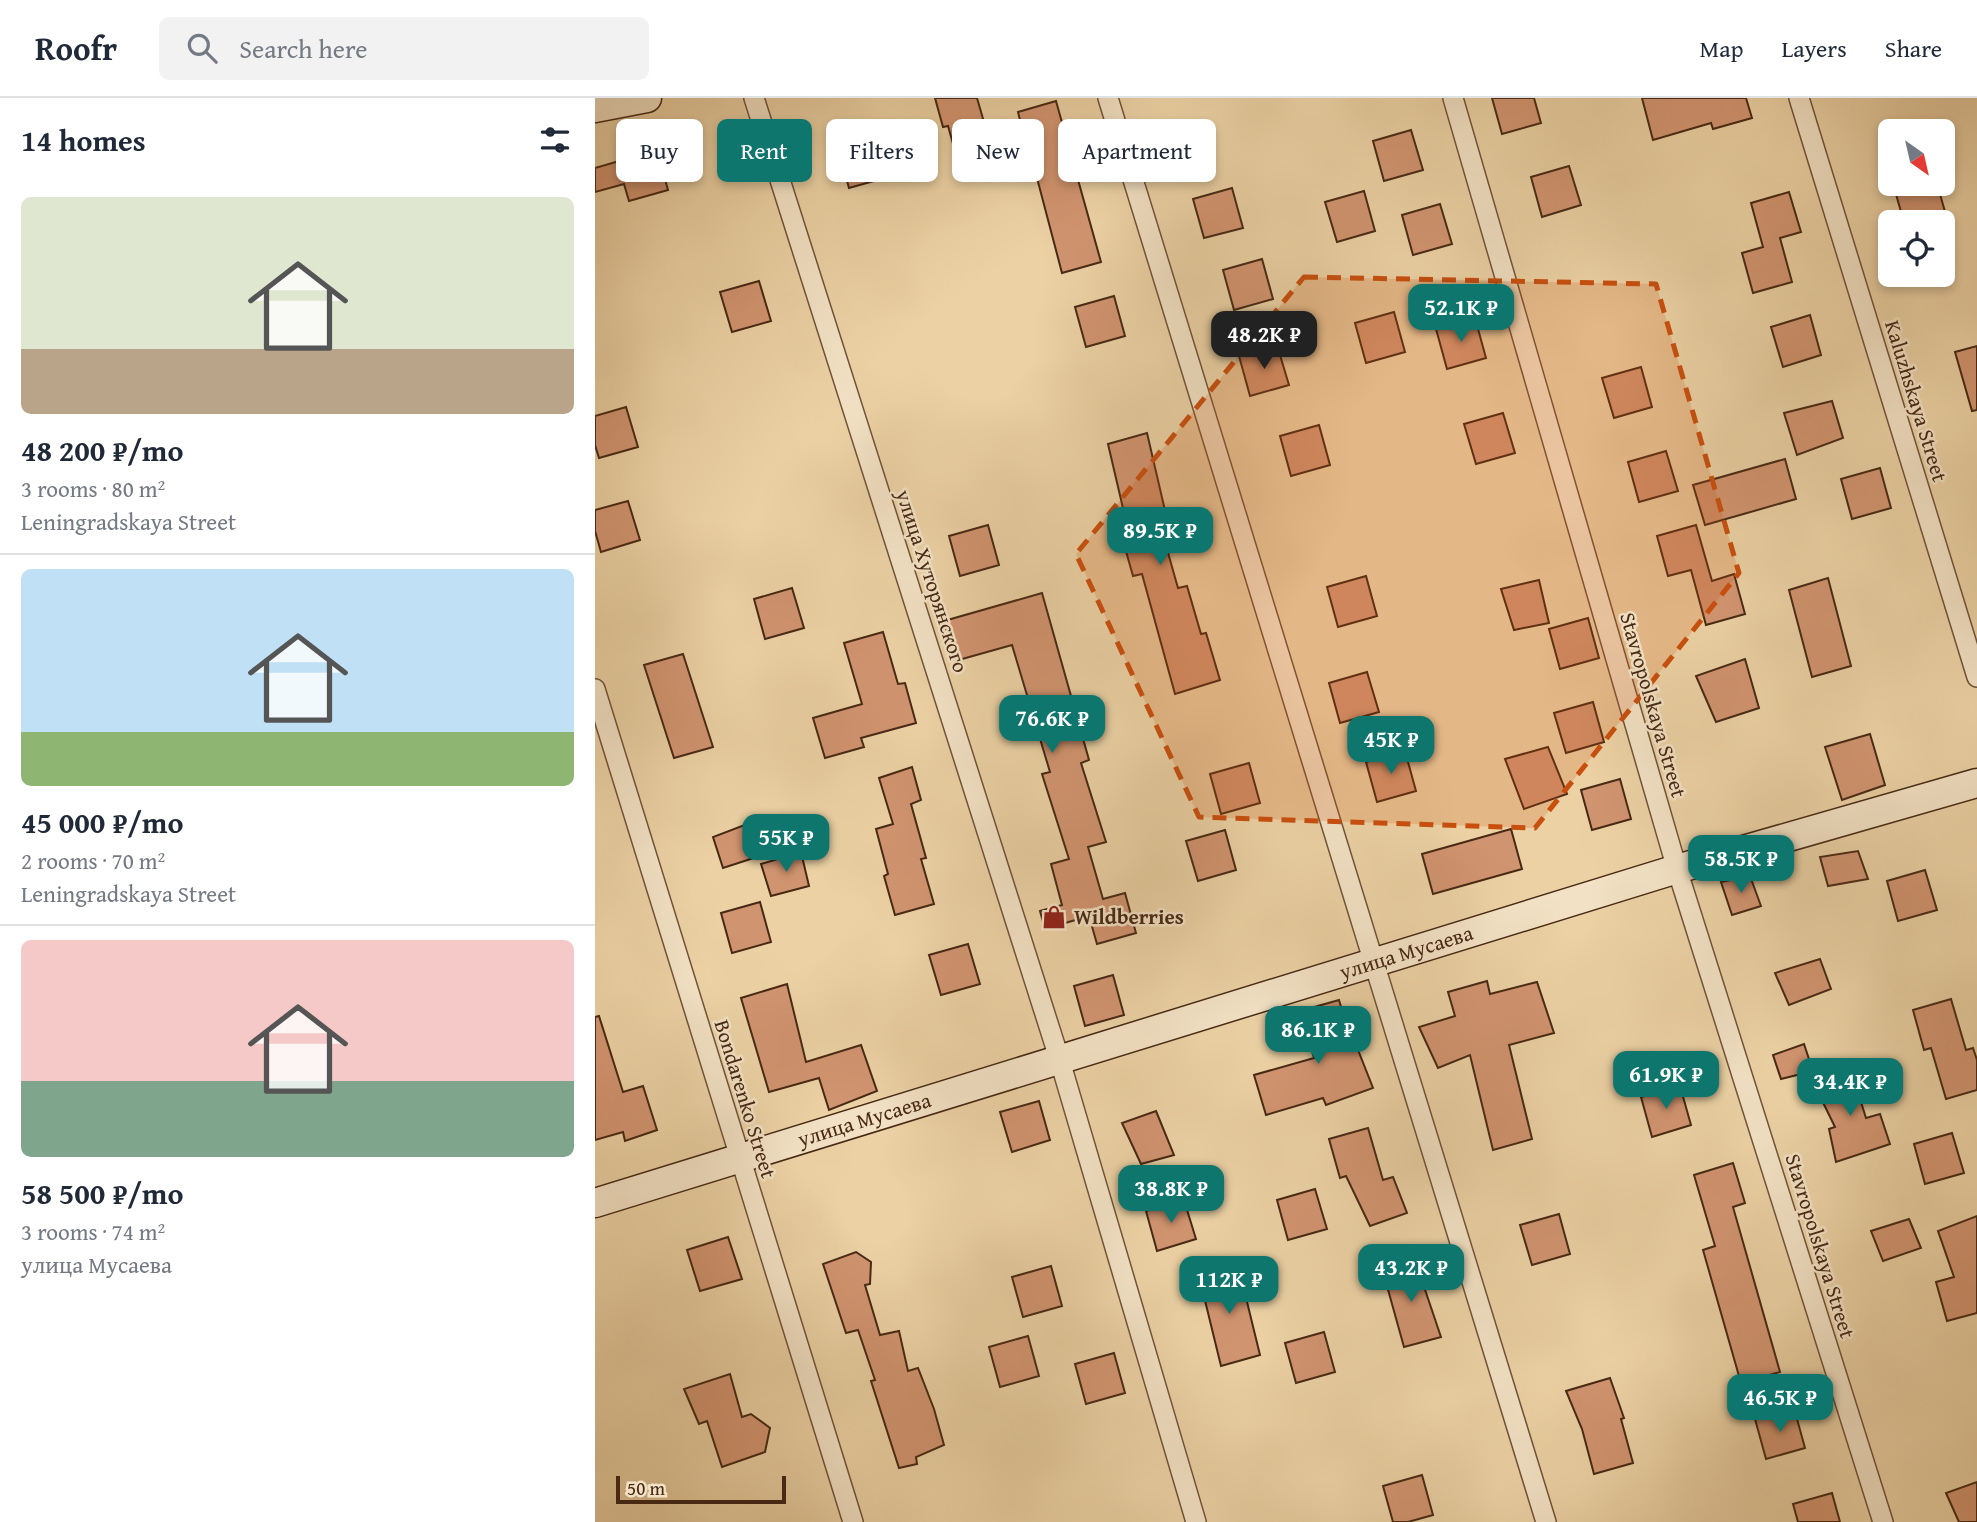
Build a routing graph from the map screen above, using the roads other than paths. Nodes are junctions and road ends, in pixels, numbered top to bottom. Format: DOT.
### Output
graph roads {
  1 [pos="647,98"];
  2 [pos="754,98"];
  3 [pos="1108,98"];
  4 [pos="1453,98"];
  5 [pos="1800,98"];
  6 [pos="595,108"];
  7 [pos="1977,677"];
  8 [pos="595,689"];
  9 [pos="1977,783"];
  10 [pos="1677,869"];
  11 [pos="1374,963"];
  12 [pos="1060,1061"];
  13 [pos="740,1160"];
  14 [pos="595,1203"];
  15 [pos="853,1522"];
  16 [pos="1196,1522"];
  17 [pos="1546,1522"];
  18 [pos="1883,1522"];
  1 -- 6 [label="street"];
  2 -- 12 [label="street, улица Хуторянского"];
  3 -- 11 [label="street"];
  4 -- 10 [label="street, Stavropolskaya Street"];
  5 -- 7 [label="street, Kaluzhskaya Street"];
  8 -- 13 [label="street, Bondarenko Street"];
  9 -- 10 [label="street, улица Мусаева"];
  10 -- 11 [label="street, улица Мусаева"];
  10 -- 18 [label="street, Stavropolskaya Street"];
  11 -- 12 [label="street, улица Мусаева"];
  11 -- 17 [label="street"];
  12 -- 13 [label="street, улица Мусаева"];
  12 -- 16 [label="street, улица Хуторянского"];
  13 -- 14 [label="street, улица Мусаева"];
  13 -- 15 [label="street, Bondarenko Street"];
}
